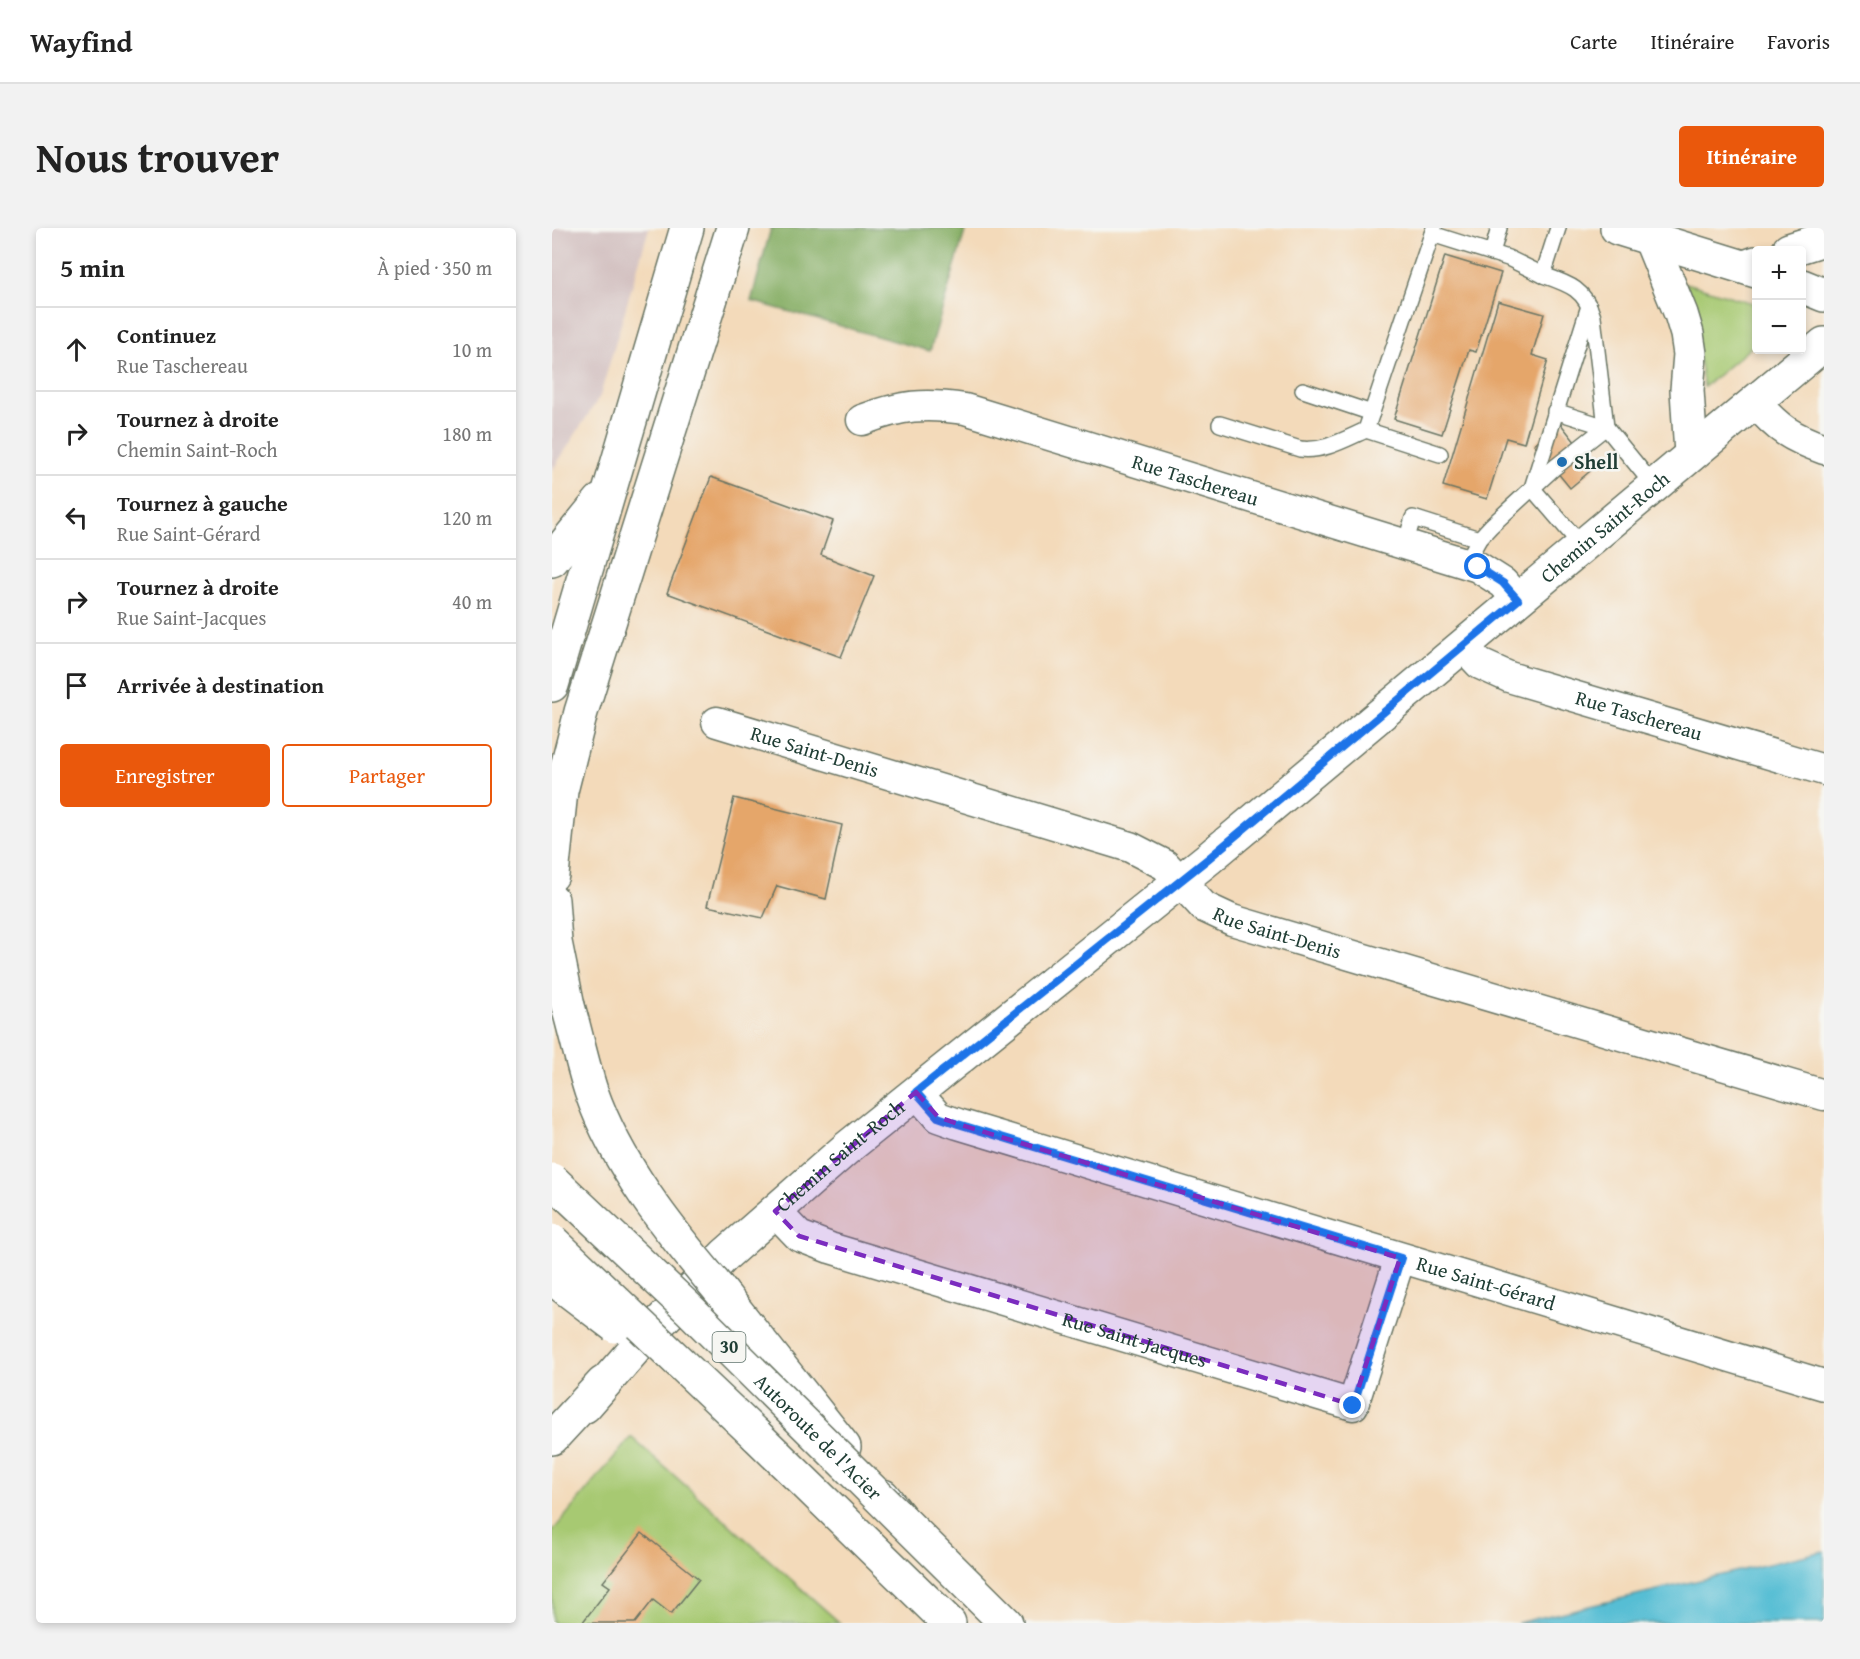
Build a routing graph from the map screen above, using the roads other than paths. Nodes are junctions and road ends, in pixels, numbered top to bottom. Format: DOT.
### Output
graph roads {
  1 [pos="687,228"];
  2 [pos="733,228"];
  3 [pos="1499,228"];
  4 [pos="1558,228"];
  5 [pos="1617,228"];
  6 [pos="1433,231"];
  7 [pos="1650,238"];
  8 [pos="1824,239"];
  9 [pos="1802,246"];
  10 [pos="1492,253"];
  11 [pos="1752,267"];
  12 [pos="1543,275"];
  13 [pos="1806,288"];
  14 [pos="1824,295"];
  15 [pos="1589,305"];
  16 [pos="1824,344"];
  17 [pos="1303,390"];
  18 [pos="1755,402"];
  19 [pos="1555,411"];
  20 [pos="1372,413"];
  21 [pos="862,420"];
  22 [pos="1220,424"];
  23 [pos="1606,427"];
  24 [pos="1366,430"];
  25 [pos="1824,448"];
  26 [pos="1440,454"];
  27 [pos="1691,454"];
  28 [pos="1654,486"];
  29 [pos="1532,488"];
  30 [pos="609,490"];
  31 [pos="1582,546"];
  32 [pos="1474,552"];
  33 [pos="552,560"];
  34 [pos="1518,600"];
  35 [pos="1463,646"];
  36 [pos="552,685"];
  37 [pos="717,722"];
  38 [pos="1824,770"];
  39 [pos="552,875"];
  40 [pos="1179,881"];
  41 [pos="552,900"];
  42 [pos="916,1092"];
  43 [pos="1824,1095"];
  44 [pos="552,1180"];
  45 [pos="775,1211"];
  46 [pos="552,1241"];
  47 [pos="1401,1258"];
  48 [pos="552,1278"];
  49 [pos="603,1383"];
  50 [pos="1824,1385"];
  51 [pos="756,1435"];
  52 [pos="552,1437"];
  53 [pos="552,1447"];
  54 [pos="901,1519"];
  55 [pos="949,1623"];
  56 [pos="1006,1623"];
  1 -- 30 [label="main road"];
  2 -- 39 [label="main road"];
  3 -- 10 [label="lane"];
  4 -- 12 [label="lane"];
  5 -- 7 [label="main road"];
  6 -- 10 [label="lane"];
  6 -- 20 [label="lane"];
  7 -- 11 [label="main road"];
  7 -- 27 [label="main road"];
  8 -- 9 [label="main road"];
  10 -- 12 [label="lane"];
  12 -- 15 [label="lane"];
  13 -- 14 [label="main road"];
  15 -- 19 [label="lane"];
  15 -- 23 [label="lane"];
  16 -- 18 [label="main road, Chemin Saint-Roch"];
  17 -- 20 [label="lane"];
  18 -- 25 [label="street"];
  18 -- 27 [label="main road, Chemin Saint-Roch"];
  19 -- 23 [label="lane"];
  19 -- 29 [label="lane"];
  20 -- 24 [label="lane"];
  21 -- 32 [label="street, Rue Taschereau"];
  22 -- 24 [label="lane"];
  23 -- 28 [label="lane"];
  23 -- 29 [label="lane"];
  24 -- 26 [label="lane"];
  27 -- 28 [label="main road, Chemin Saint-Roch"];
  28 -- 31 [label="main road, Chemin Saint-Roch"];
  29 -- 31 [label="lane"];
  29 -- 32 [label="lane"];
  30 -- 33 [label="main road"];
  30 -- 36 [label="main road"];
  31 -- 34 [label="main road, Chemin Saint-Roch"];
  32 -- 34 [label="street, Rue Taschereau"];
  34 -- 35 [label="main road, Chemin Saint-Roch"];
  35 -- 38 [label="street, Rue Taschereau"];
  35 -- 40 [label="main road, Chemin Saint-Roch"];
  37 -- 40 [label="street, Rue Saint-Denis"];
  40 -- 42 [label="main road, Chemin Saint-Roch"];
  40 -- 43 [label="street, Rue Saint-Denis"];
  41 -- 54 [label="main road, bridge"];
  42 -- 45 [label="main road, Chemin Saint-Roch"];
  42 -- 47 [label="street, Rue Saint-Gérard"];
  44 -- 54 [label="main road, Autoroute de l'Acier / 30, bridge"];
  45 -- 47 [label="street, Rue Saint-Jacques"];
  45 -- 49 [label="main road, Chemin Saint-Roch"];
  46 -- 51 [label="main road, 30, bridge"];
  47 -- 50 [label="street, Rue Saint-Gérard"];
  48 -- 51 [label="main road, bridge"];
  49 -- 52 [label="main road"];
  49 -- 53 [label="main road, Chemin Saint-Roch"];
  51 -- 55 [label="main road, 30"];
  54 -- 56 [label="main road, Autoroute de l'Acier / 30"];
}
